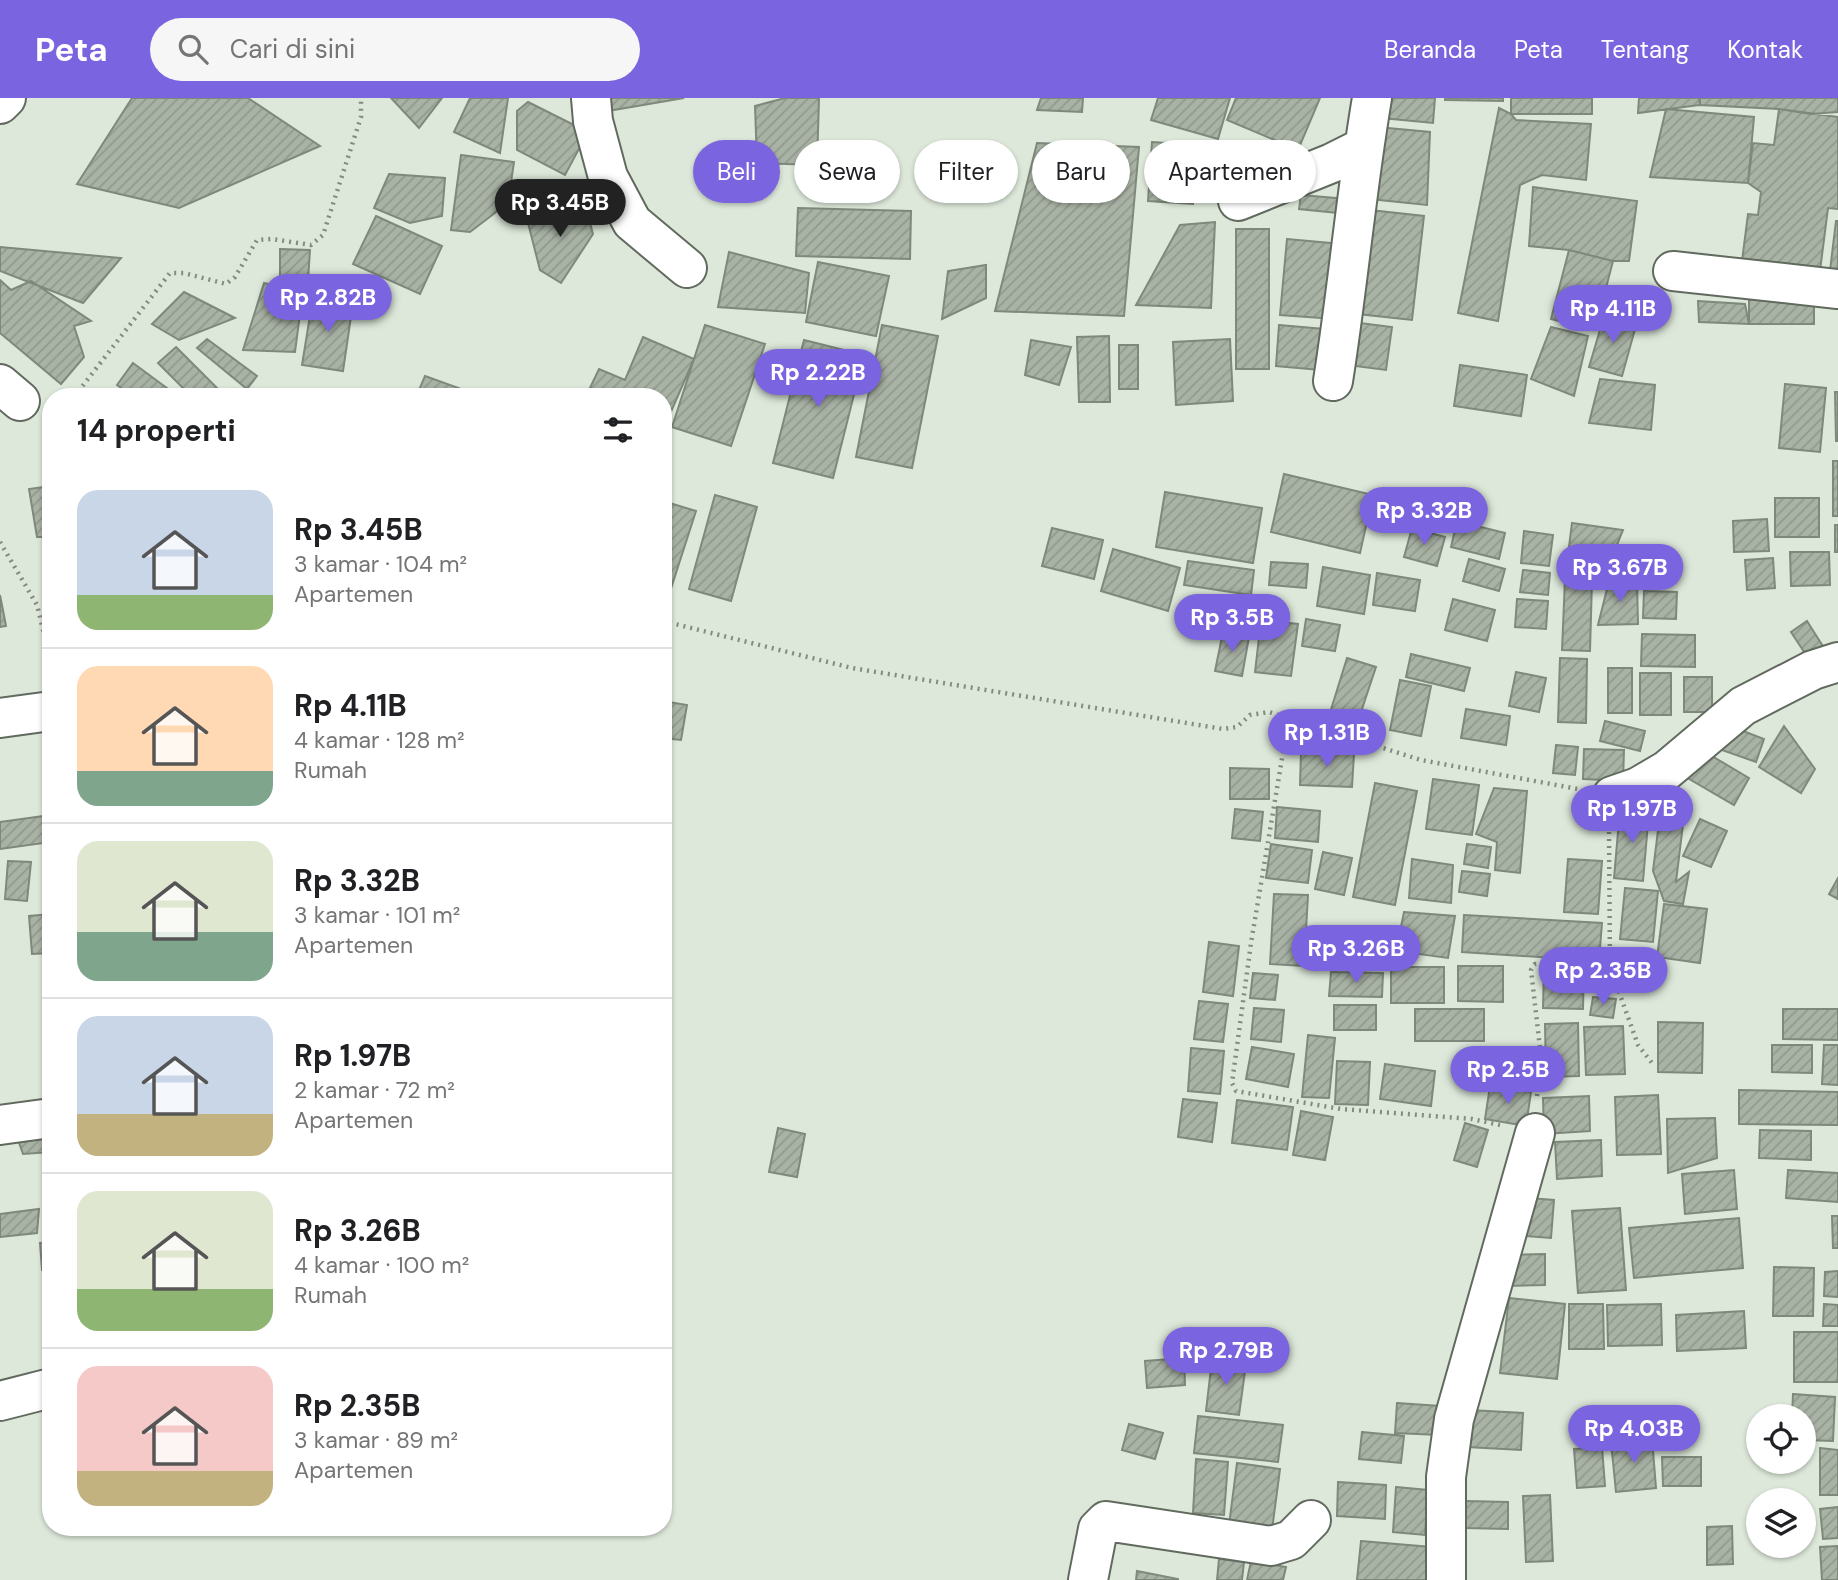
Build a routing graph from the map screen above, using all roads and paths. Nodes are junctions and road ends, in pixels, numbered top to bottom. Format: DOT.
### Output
graph roads {
  1 [pos="6,98"];
  2 [pos="361,98"];
  3 [pos="591,98"];
  4 [pos="1372,98"];
  5 [pos="0,104"];
  6 [pos="1364,146"];
  7 [pos="1316,169"];
  8 [pos="687,268"];
  9 [pos="1673,271"];
  10 [pos="1838,289"];
  11 [pos="1333,381"];
  12 [pos="81,388"];
  13 [pos="0,542"];
  14 [pos="672,623"];
  15 [pos="42,625"];
  16 [pos="1826,666"];
  17 [pos="42,713"];
  18 [pos="1289,717"];
  19 [pos="0,718"];
  20 [pos="1610,812"];
  21 [pos="1610,967"];
  22 [pos="1652,1063"];
  23 [pos="42,1119"];
  24 [pos="0,1125"];
  25 [pos="1535,1133"];
  26 [pos="42,1390"];
  27 [pos="0,1401"];
  28 [pos="1311,1520"];
  29 [pos="1088,1580"];
  30 [pos="1446,1580"];
  1 -- 5 [label="street"];
  2 -- 12 [label="path"];
  3 -- 8 [label="street"];
  4 -- 6 [label="street"];
  6 -- 7 [label="street"];
  6 -- 11 [label="street"];
  9 -- 10 [label="street"];
  13 -- 15 [label="path"];
  14 -- 18 [label="path"];
  16 -- 20 [label="street"];
  17 -- 19 [label="street"];
  18 -- 20 [label="path"];
  18 -- 25 [label="path"];
  20 -- 21 [label="path"];
  21 -- 22 [label="path"];
  21 -- 25 [label="path"];
  23 -- 24 [label="street"];
  25 -- 30 [label="street"];
  26 -- 27 [label="street"];
  28 -- 29 [label="street"];
}
